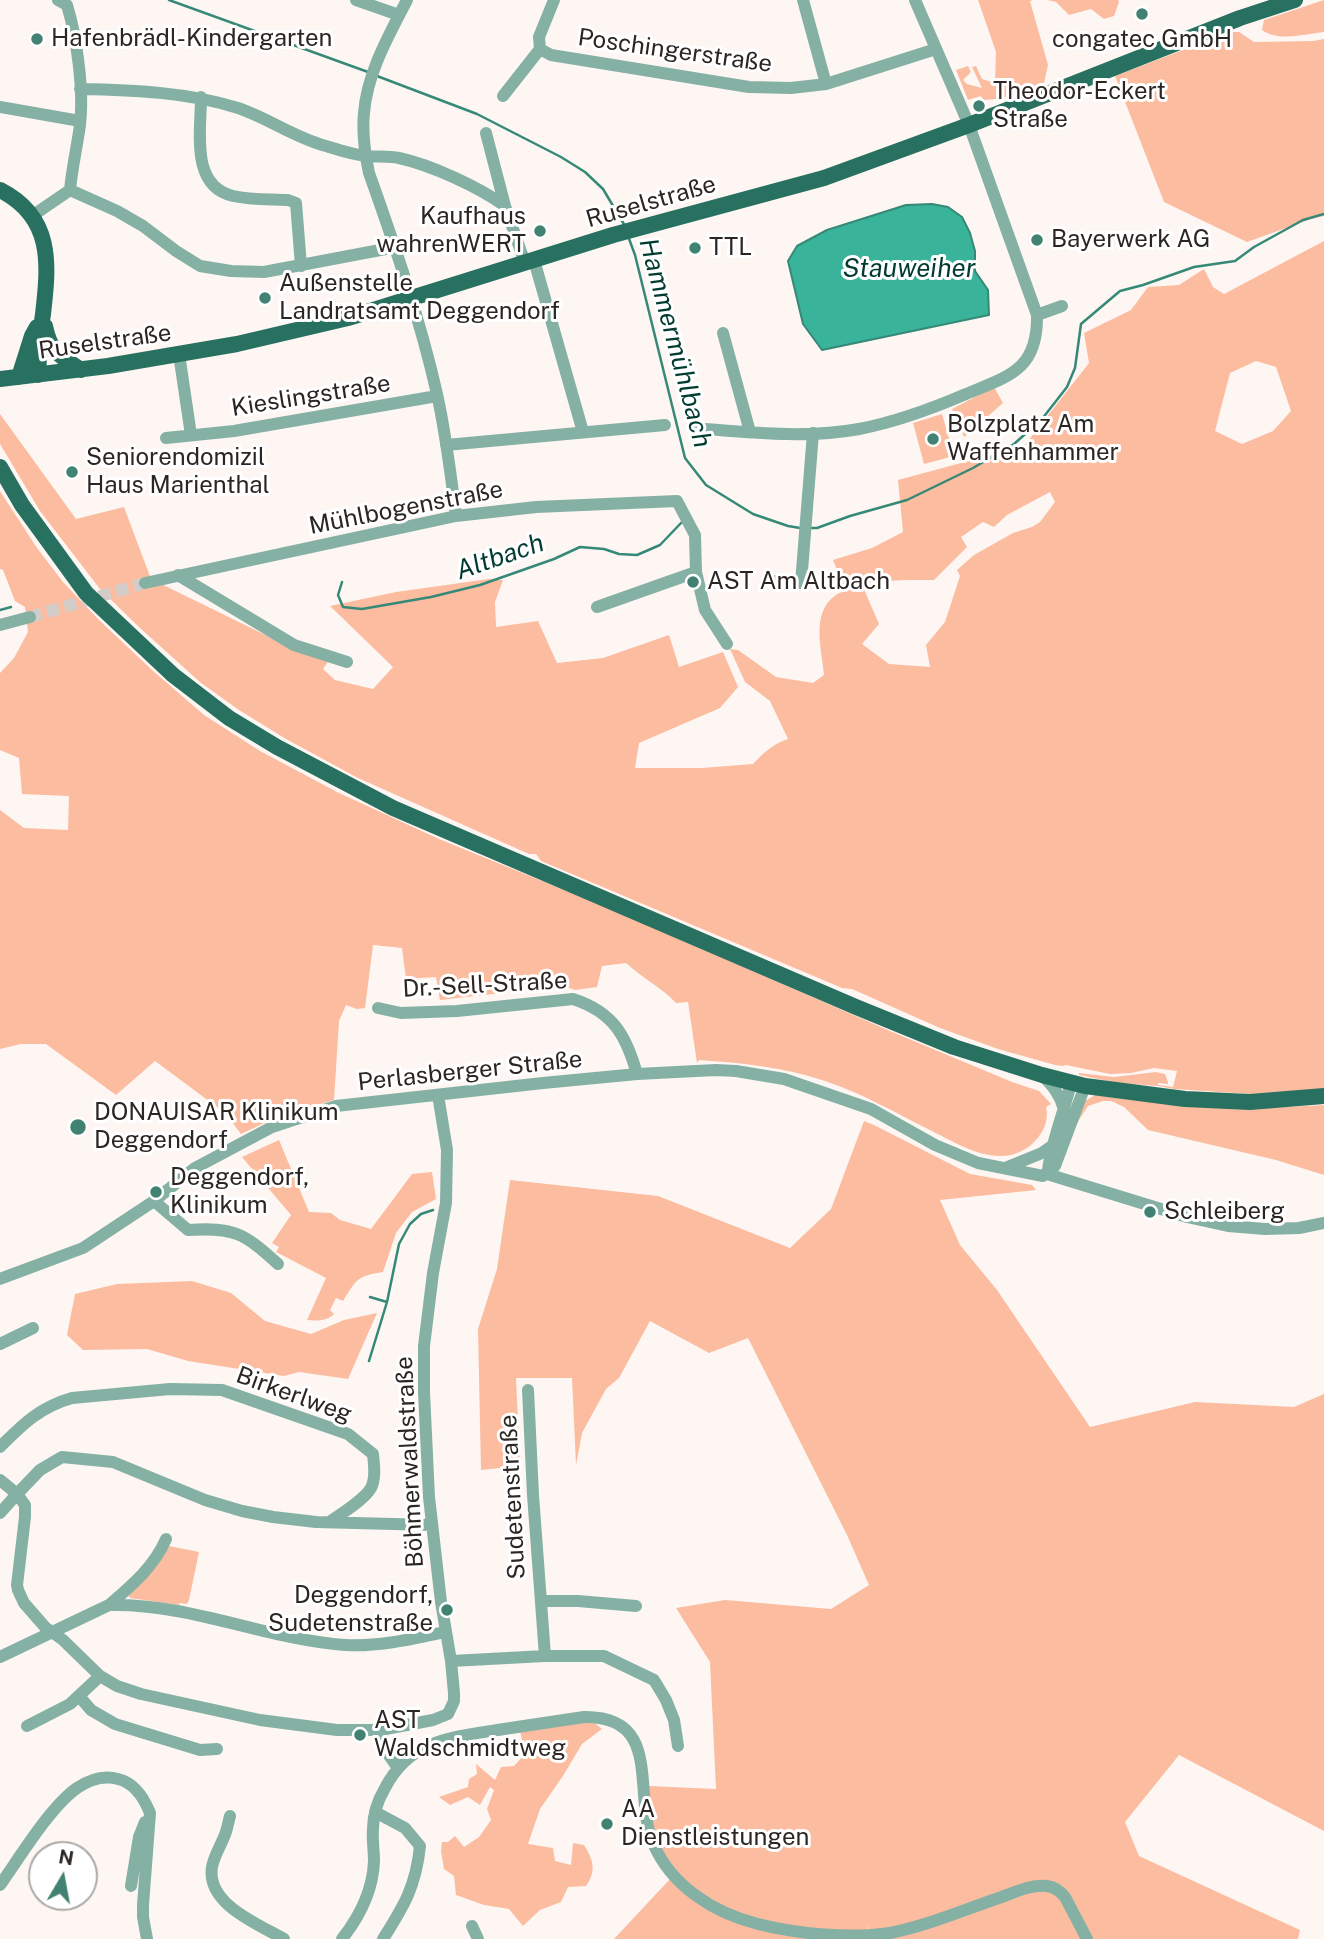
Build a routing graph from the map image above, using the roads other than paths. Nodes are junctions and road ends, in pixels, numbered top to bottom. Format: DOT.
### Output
graph roads {
  1 [pos="356,0"];
  2 [pos="407,0"];
  3 [pos="554,0"];
  4 [pos="803,0"];
  5 [pos="915,0"];
  6 [pos="1295,0"];
  7 [pos="64,2"];
  8 [pos="399,15"];
  9 [pos="540,49"];
  10 [pos="936,49"];
  11 [pos="826,84"];
  12 [pos="80,89"];
  13 [pos="503,96"];
  14 [pos="201,97"];
  15 [pos="0,107"];
  16 [pos="80,121"];
  17 [pos="969,125"];
  18 [pos="486,133"];
  19 [pos="366,156"];
  20 [pos="500,183"];
  21 [pos="0,190"];
  22 [pos="70,190"];
  23 [pos="488,193"];
  24 [pos="505,206"];
  25 [pos="32,216"];
  26 [pos="396,247"];
  27 [pos="530,261"];
  28 [pos="301,265"];
  29 [pos="412,297"];
  30 [pos="1062,306"];
  31 [pos="1037,315"];
  32 [pos="43,316"];
  33 [pos="723,333"];
  34 [pos="178,354"];
  35 [pos="81,370"];
  36 [pos="38,375"];
  37 [pos="19,377"];
  38 [pos="0,379"];
  39 [pos="437,396"];
  40 [pos="666,425"];
  41 [pos="693,428"];
  42 [pos="583,432"];
  43 [pos="750,432"];
  44 [pos="813,433"];
  45 [pos="191,435"];
  46 [pos="166,438"];
  47 [pos="446,445"];
  48 [pos="0,467"];
  49 [pos="456,516"];
  50 [pos="696,572"];
  51 [pos="178,575"];
  52 [pos="771,582"];
  53 [pos="145,583"];
  54 [pos="597,607"];
  55 [pos="30,617"];
  56 [pos="0,625"];
  57 [pos="727,644"];
  58 [pos="347,662"];
  59 [pos="378,1009"];
  60 [pos="638,1074"];
  61 [pos="1042,1075"];
  62 [pos="1078,1084"];
  63 [pos="439,1095"];
  64 [pos="1324,1096"];
  65 [pos="1064,1109"];
  66 [pos="1052,1146"];
  67 [pos="1003,1168"];
  68 [pos="1047,1174"];
  69 [pos="154,1201"];
  70 [pos="1324,1223"];
  71 [pos="278,1264"];
  72 [pos="0,1279"];
  73 [pos="33,1328"];
  74 [pos="0,1345"];
  75 [pos="528,1390"];
  76 [pos="0,1447"];
  77 [pos="0,1480"];
  78 [pos="17,1494"];
  79 [pos="0,1513"];
  80 [pos="331,1521"];
  81 [pos="432,1525"];
  82 [pos="166,1539"];
  83 [pos="541,1601"];
  84 [pos="108,1605"];
  85 [pos="636,1606"];
  86 [pos="51,1631"];
  87 [pos="445,1632"];
  88 [pos="545,1656"];
  89 [pos="0,1657"];
  90 [pos="451,1661"];
  91 [pos="100,1676"];
  92 [pos="79,1696"];
  93 [pos="27,1726"];
  94 [pos="380,1730"];
  95 [pos="678,1746"];
  96 [pos="217,1749"];
  97 [pos="398,1768"];
  98 [pos="149,1812"];
  99 [pos="375,1812"];
  100 [pos="230,1816"];
  101 [pos="0,1885"];
  102 [pos="131,1886"];
  103 [pos="472,1926"];
  104 [pos="147,1939"];
  105 [pos="284,1939"];
  106 [pos="342,1939"];
  107 [pos="383,1939"];
  108 [pos="478,1939"];
  109 [pos="1087,1939"];
  1 -- 8 [label="street"];
  2 -- 8 [label="street"];
  3 -- 9 [label="street, Poschingerstraße"];
  4 -- 11 [label="street"];
  5 -- 10 [label="street"];
  6 -- 17 [label="main road, Ruselstraße"];
  7 -- 12 [label="street"];
  8 -- 19 [label="street"];
  9 -- 11 [label="street, Poschingerstraße"];
  9 -- 13 [label="street"];
  10 -- 11 [label="street, Poschingerstraße"];
  10 -- 17 [label="street"];
  12 -- 14 [label="street"];
  12 -- 16 [label="street"];
  14 -- 19 [label="street"];
  14 -- 28 [label="street"];
  15 -- 16 [label="street"];
  16 -- 22 [label="street"];
  17 -- 27 [label="main road, Ruselstraße"];
  17 -- 31 [label="street"];
  18 -- 20 [label="street"];
  19 -- 23 [label="street"];
  19 -- 26 [label="street"];
  20 -- 23 [label="street"];
  20 -- 24 [label="street"];
  21 -- 25 [label="main road"];
  22 -- 25 [label="street"];
  22 -- 28 [label="street"];
  23 -- 24 [label="street"];
  24 -- 27 [label="street"];
  25 -- 32 [label="main road"];
  26 -- 28 [label="street"];
  26 -- 29 [label="street"];
  27 -- 29 [label="main road, Ruselstraße"];
  27 -- 42 [label="street"];
  29 -- 34 [label="main road, Ruselstraße"];
  29 -- 39 [label="street"];
  30 -- 31 [label="street"];
  31 -- 44 [label="street"];
  32 -- 35 [label="main road"];
  32 -- 36 [label="main road"];
  32 -- 37 [label="main road"];
  33 -- 43 [label="street"];
  34 -- 35 [label="main road, Ruselstraße"];
  34 -- 45 [label="street"];
  35 -- 36 [label="main road, Ruselstraße"];
  36 -- 37 [label="main road, Ruselstraße"];
  37 -- 38 [label="main road, Ruselstraße"];
  39 -- 45 [label="street, Kieslingstraße"];
  39 -- 47 [label="street"];
  40 -- 42 [label="street"];
  41 -- 43 [label="street"];
  42 -- 47 [label="street"];
  43 -- 44 [label="street"];
  44 -- 52 [label="street"];
  45 -- 46 [label="street, Kieslingstraße"];
  47 -- 49 [label="street"];
  48 -- 61 [label="main road"];
  49 -- 50 [label="street, Mühlbogenstraße"];
  49 -- 51 [label="street, Mühlbogenstraße"];
  50 -- 54 [label="street"];
  50 -- 57 [label="street"];
  51 -- 53 [label="street, Mühlbogenstraße"];
  51 -- 58 [label="street"];
  55 -- 56 [label="street"];
  59 -- 60 [label="street, Dr.-Sell-Straße"];
  60 -- 63 [label="street, Perlasberger Straße"];
  60 -- 67 [label="street, Perlasberger Straße"];
  61 -- 62 [label="main road"];
  61 -- 65 [label="street"];
  62 -- 64 [label="main road"];
  62 -- 65 [label="street"];
  62 -- 68 [label="street"];
  63 -- 69 [label="street, Perlasberger Straße"];
  63 -- 81 [label="street, Böhmerwaldstraße"];
  65 -- 66 [label="street"];
  66 -- 67 [label="street"];
  66 -- 68 [label="street"];
  67 -- 68 [label="street, Perlasberger Straße"];
  68 -- 70 [label="street, Perlasberger Straße"];
  69 -- 71 [label="street"];
  69 -- 72 [label="street, Perlasberger Straße"];
  73 -- 74 [label="street"];
  75 -- 83 [label="street, Sudetenstraße"];
  76 -- 80 [label="street, Birkerlweg"];
  77 -- 78 [label="street"];
  78 -- 79 [label="street"];
  78 -- 80 [label="street"];
  78 -- 86 [label="street"];
  80 -- 81 [label="street"];
  81 -- 87 [label="street, Böhmerwaldstraße"];
  82 -- 84 [label="street"];
  83 -- 85 [label="street, Sudetenstraße"];
  83 -- 88 [label="street, Sudetenstraße"];
  84 -- 86 [label="street"];
  84 -- 87 [label="street"];
  86 -- 89 [label="street"];
  86 -- 91 [label="street"];
  87 -- 90 [label="street, Böhmerwaldstraße"];
  88 -- 90 [label="street"];
  88 -- 95 [label="street"];
  90 -- 94 [label="street, Böhmerwaldstraße"];
  91 -- 92 [label="street"];
  91 -- 94 [label="street"];
  92 -- 93 [label="street"];
  92 -- 96 [label="street"];
  94 -- 97 [label="street"];
  97 -- 99 [label="street"];
  97 -- 109 [label="street"];
  98 -- 101 [label="street"];
  98 -- 102 [label="street"];
  98 -- 104 [label="street"];
  99 -- 106 [label="street"];
  99 -- 107 [label="street"];
  100 -- 105 [label="street"];
  103 -- 108 [label="street"];
}
